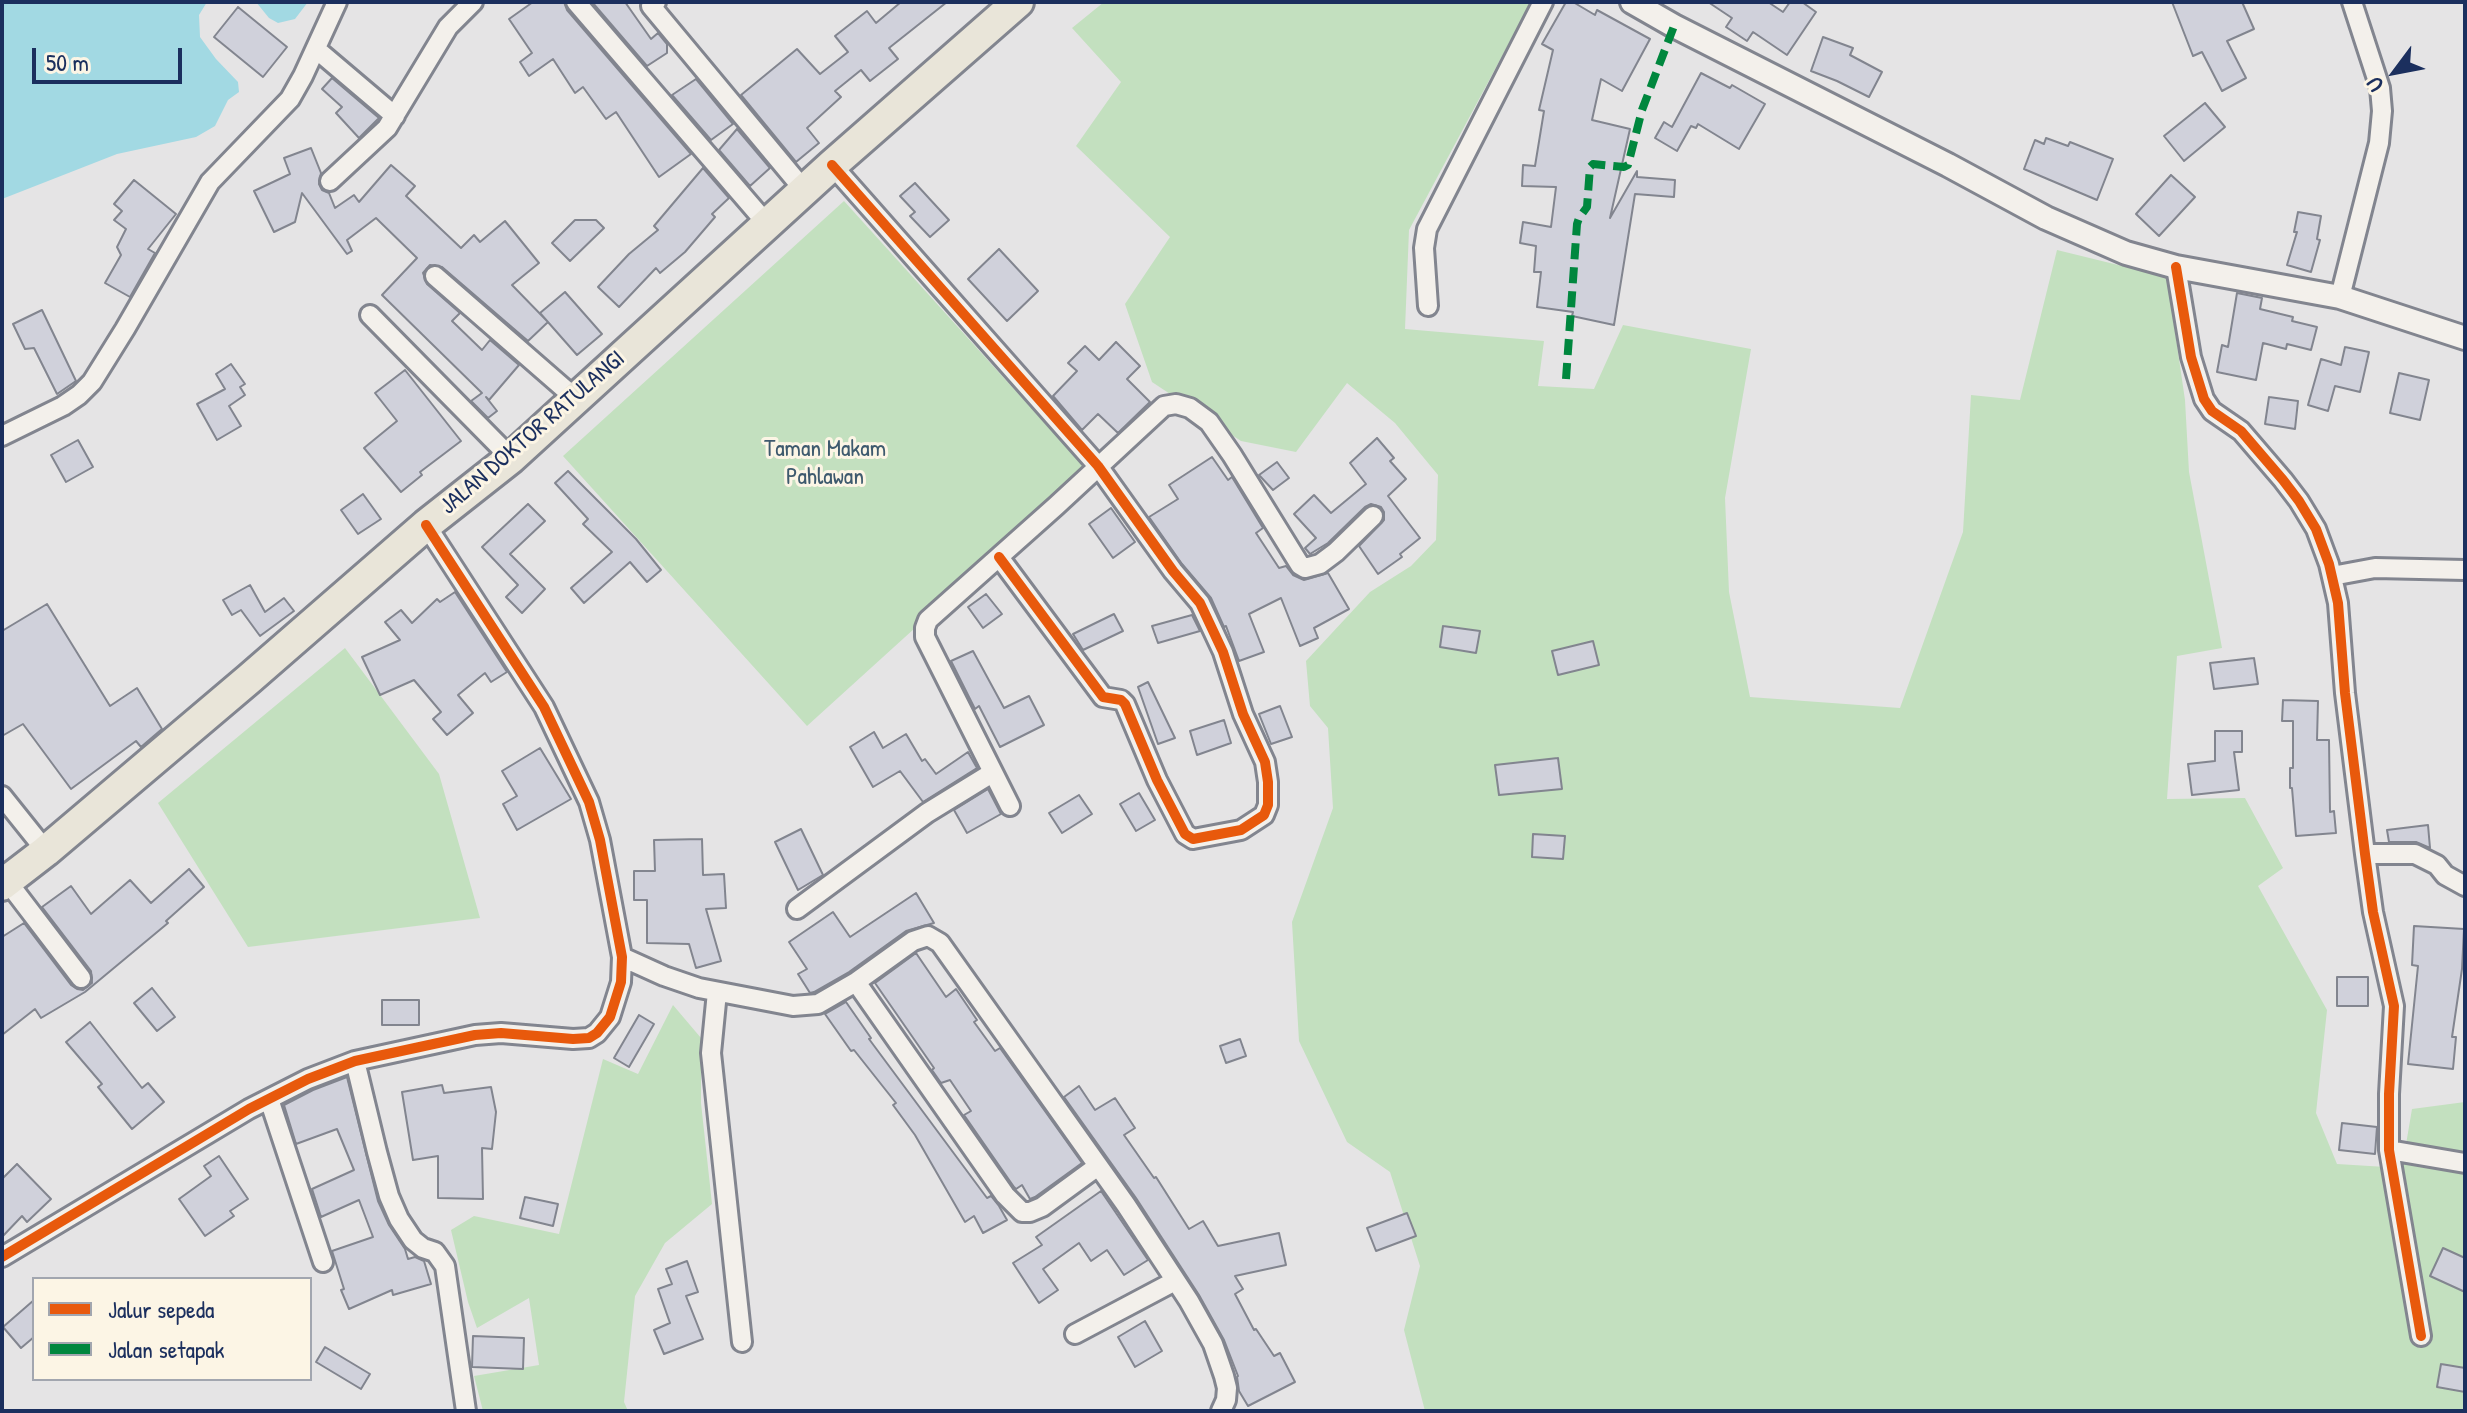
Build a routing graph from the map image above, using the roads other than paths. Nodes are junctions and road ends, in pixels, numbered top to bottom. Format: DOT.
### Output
graph roads {
  1 [pos="337,2"];
  2 [pos="473,2"];
  3 [pos="576,2"];
  4 [pos="656,2"];
  5 [pos="1543,2"];
  6 [pos="1632,2"];
  7 [pos="2352,2"];
  8 [pos="1015,3"];
  9 [pos="316,49"];
  10 [pos="395,116"];
  11 [pos="832,165"];
  12 [pos="330,181"];
  13 [pos="804,190"];
  14 [pos="767,224"];
  15 [pos="2176,267"];
  16 [pos="435,276"];
  17 [pos="2340,297"];
  18 [pos="1428,306"];
  19 [pos="370,315"];
  20 [pos="2465,338"];
  21 [pos="575,398"];
  22 [pos="2,436"];
  23 [pos="511,458"];
  24 [pos="1098,466"];
  25 [pos="1373,516"];
  26 [pos="426,525"];
  27 [pos="999,557"];
  28 [pos="2465,570"];
  29 [pos="2332,576"];
  30 [pos="992,773"];
  31 [pos="2,796"];
  32 [pos="1010,806"];
  33 [pos="46,851"];
  34 [pos="2365,854"];
  35 [pos="5,883"];
  36 [pos="2465,886"];
  37 [pos="797,909"];
  38 [pos="622,957"];
  39 [pos="81,978"];
  40 [pos="856,982"];
  41 [pos="717,992"];
  42 [pos="355,1061"];
  43 [pos="269,1099"];
  44 [pos="2389,1150"];
  45 [pos="2465,1163"];
  46 [pos="1098,1166"];
  47 [pos="2,1257"];
  48 [pos="323,1262"];
  49 [pos="1175,1281"];
  50 [pos="1075,1334"];
  51 [pos="2421,1336"];
  52 [pos="742,1342"];
  53 [pos="466,1411"];
  54 [pos="1221,1411"];
  1 -- 9 [label="street"];
  2 -- 10 [label="street"];
  3 -- 14 [label="street"];
  4 -- 13 [label="street"];
  5 -- 18 [label="street"];
  6 -- 15 [label="street"];
  7 -- 17 [label="street"];
  8 -- 11 [label="highway, JALAN DOKTOR RATULANGI"];
  9 -- 10 [label="street"];
  9 -- 22 [label="street"];
  10 -- 12 [label="street"];
  11 -- 13 [label="highway, JALAN DOKTOR RATULANGI"];
  11 -- 24 [label="street"];
  13 -- 14 [label="highway, JALAN DOKTOR RATULANGI"];
  14 -- 21 [label="highway, JALAN DOKTOR RATULANGI"];
  15 -- 17 [label="street"];
  15 -- 29 [label="street"];
  16 -- 21 [label="street"];
  17 -- 20 [label="street"];
  19 -- 23 [label="street"];
  21 -- 23 [label="highway, JALAN DOKTOR RATULANGI"];
  23 -- 26 [label="highway, JALAN DOKTOR RATULANGI"];
  24 -- 25 [label="street"];
  24 -- 27 [label="street"];
  24 -- 27 [label="street"];
  26 -- 33 [label="highway, JALAN DOKTOR RATULANGI"];
  26 -- 38 [label="street"];
  27 -- 30 [label="street"];
  28 -- 29 [label="street"];
  29 -- 34 [label="street"];
  30 -- 32 [label="street"];
  30 -- 37 [label="street"];
  31 -- 33 [label="street"];
  33 -- 35 [label="highway, JALAN DOKTOR RATULANGI"];
  34 -- 36 [label="street"];
  34 -- 44 [label="street"];
  35 -- 39 [label="street"];
  38 -- 41 [label="street"];
  38 -- 42 [label="street"];
  40 -- 41 [label="street"];
  40 -- 46 [label="street"];
  40 -- 46 [label="street"];
  41 -- 52 [label="street"];
  42 -- 43 [label="street"];
  42 -- 53 [label="street"];
  43 -- 47 [label="street"];
  43 -- 48 [label="street"];
  44 -- 45 [label="street"];
  44 -- 51 [label="street"];
  46 -- 49 [label="street"];
  49 -- 50 [label="street"];
  49 -- 54 [label="street"];
}
